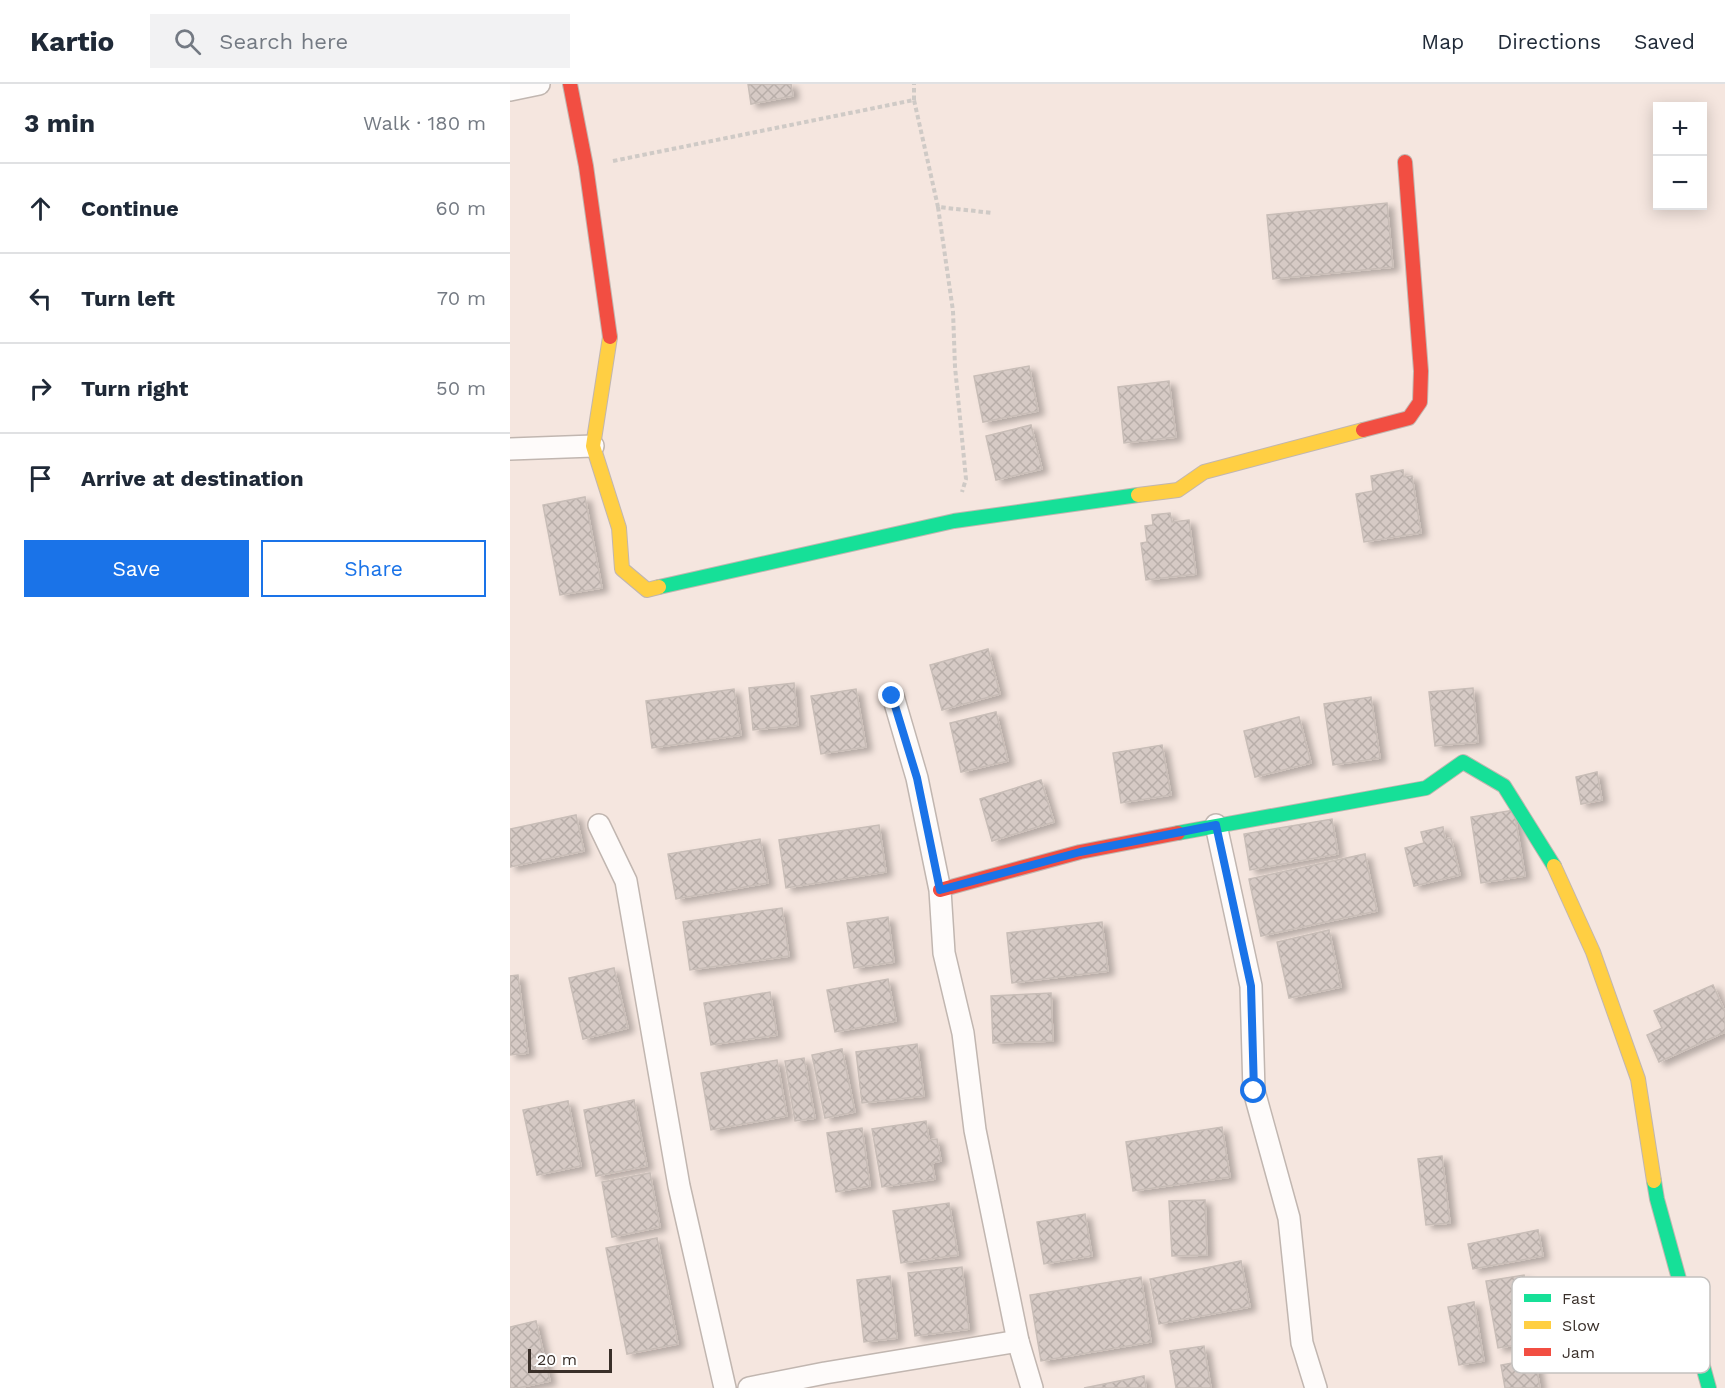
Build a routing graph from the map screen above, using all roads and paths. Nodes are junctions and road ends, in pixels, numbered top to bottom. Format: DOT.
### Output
graph roads {
  1 [pos="539,84"];
  2 [pos="570,84"];
  3 [pos="914,84"];
  4 [pos="510,90"];
  5 [pos="914,100"];
  6 [pos="1405,162"];
  7 [pos="586,166"];
  8 [pos="938,207"];
  9 [pos="993,213"];
  10 [pos="593,446"];
  11 [pos="510,449"];
  12 [pos="954,521"];
  13 [pos="892,696"];
  14 [pos="599,825"];
  15 [pos="1216,825"];
  16 [pos="940,890"];
  17 [pos="1679,1277"];
  18 [pos="1018,1341"];
  19 [pos="1705,1373"];
  20 [pos="725,1388"];
  21 [pos="749,1388"];
  22 [pos="1032,1388"];
  23 [pos="1316,1388"];
  24 [pos="1709,1388"];
  1 -- 4 [label="street"];
  2 -- 7 [label="street"];
  3 -- 5 [label="path"];
  5 -- 7 [label="path"];
  5 -- 8 [label="path"];
  6 -- 12 [label="street"];
  7 -- 10 [label="street"];
  8 -- 9 [label="path"];
  8 -- 12 [label="path"];
  10 -- 11 [label="street"];
  10 -- 12 [label="street"];
  13 -- 16 [label="street"];
  14 -- 20 [label="street"];
  15 -- 16 [label="street"];
  15 -- 17 [label="street"];
  15 -- 23 [label="street"];
  16 -- 18 [label="street"];
  18 -- 21 [label="street"];
  18 -- 22 [label="street"];
  19 -- 24 [label="street"];
}
